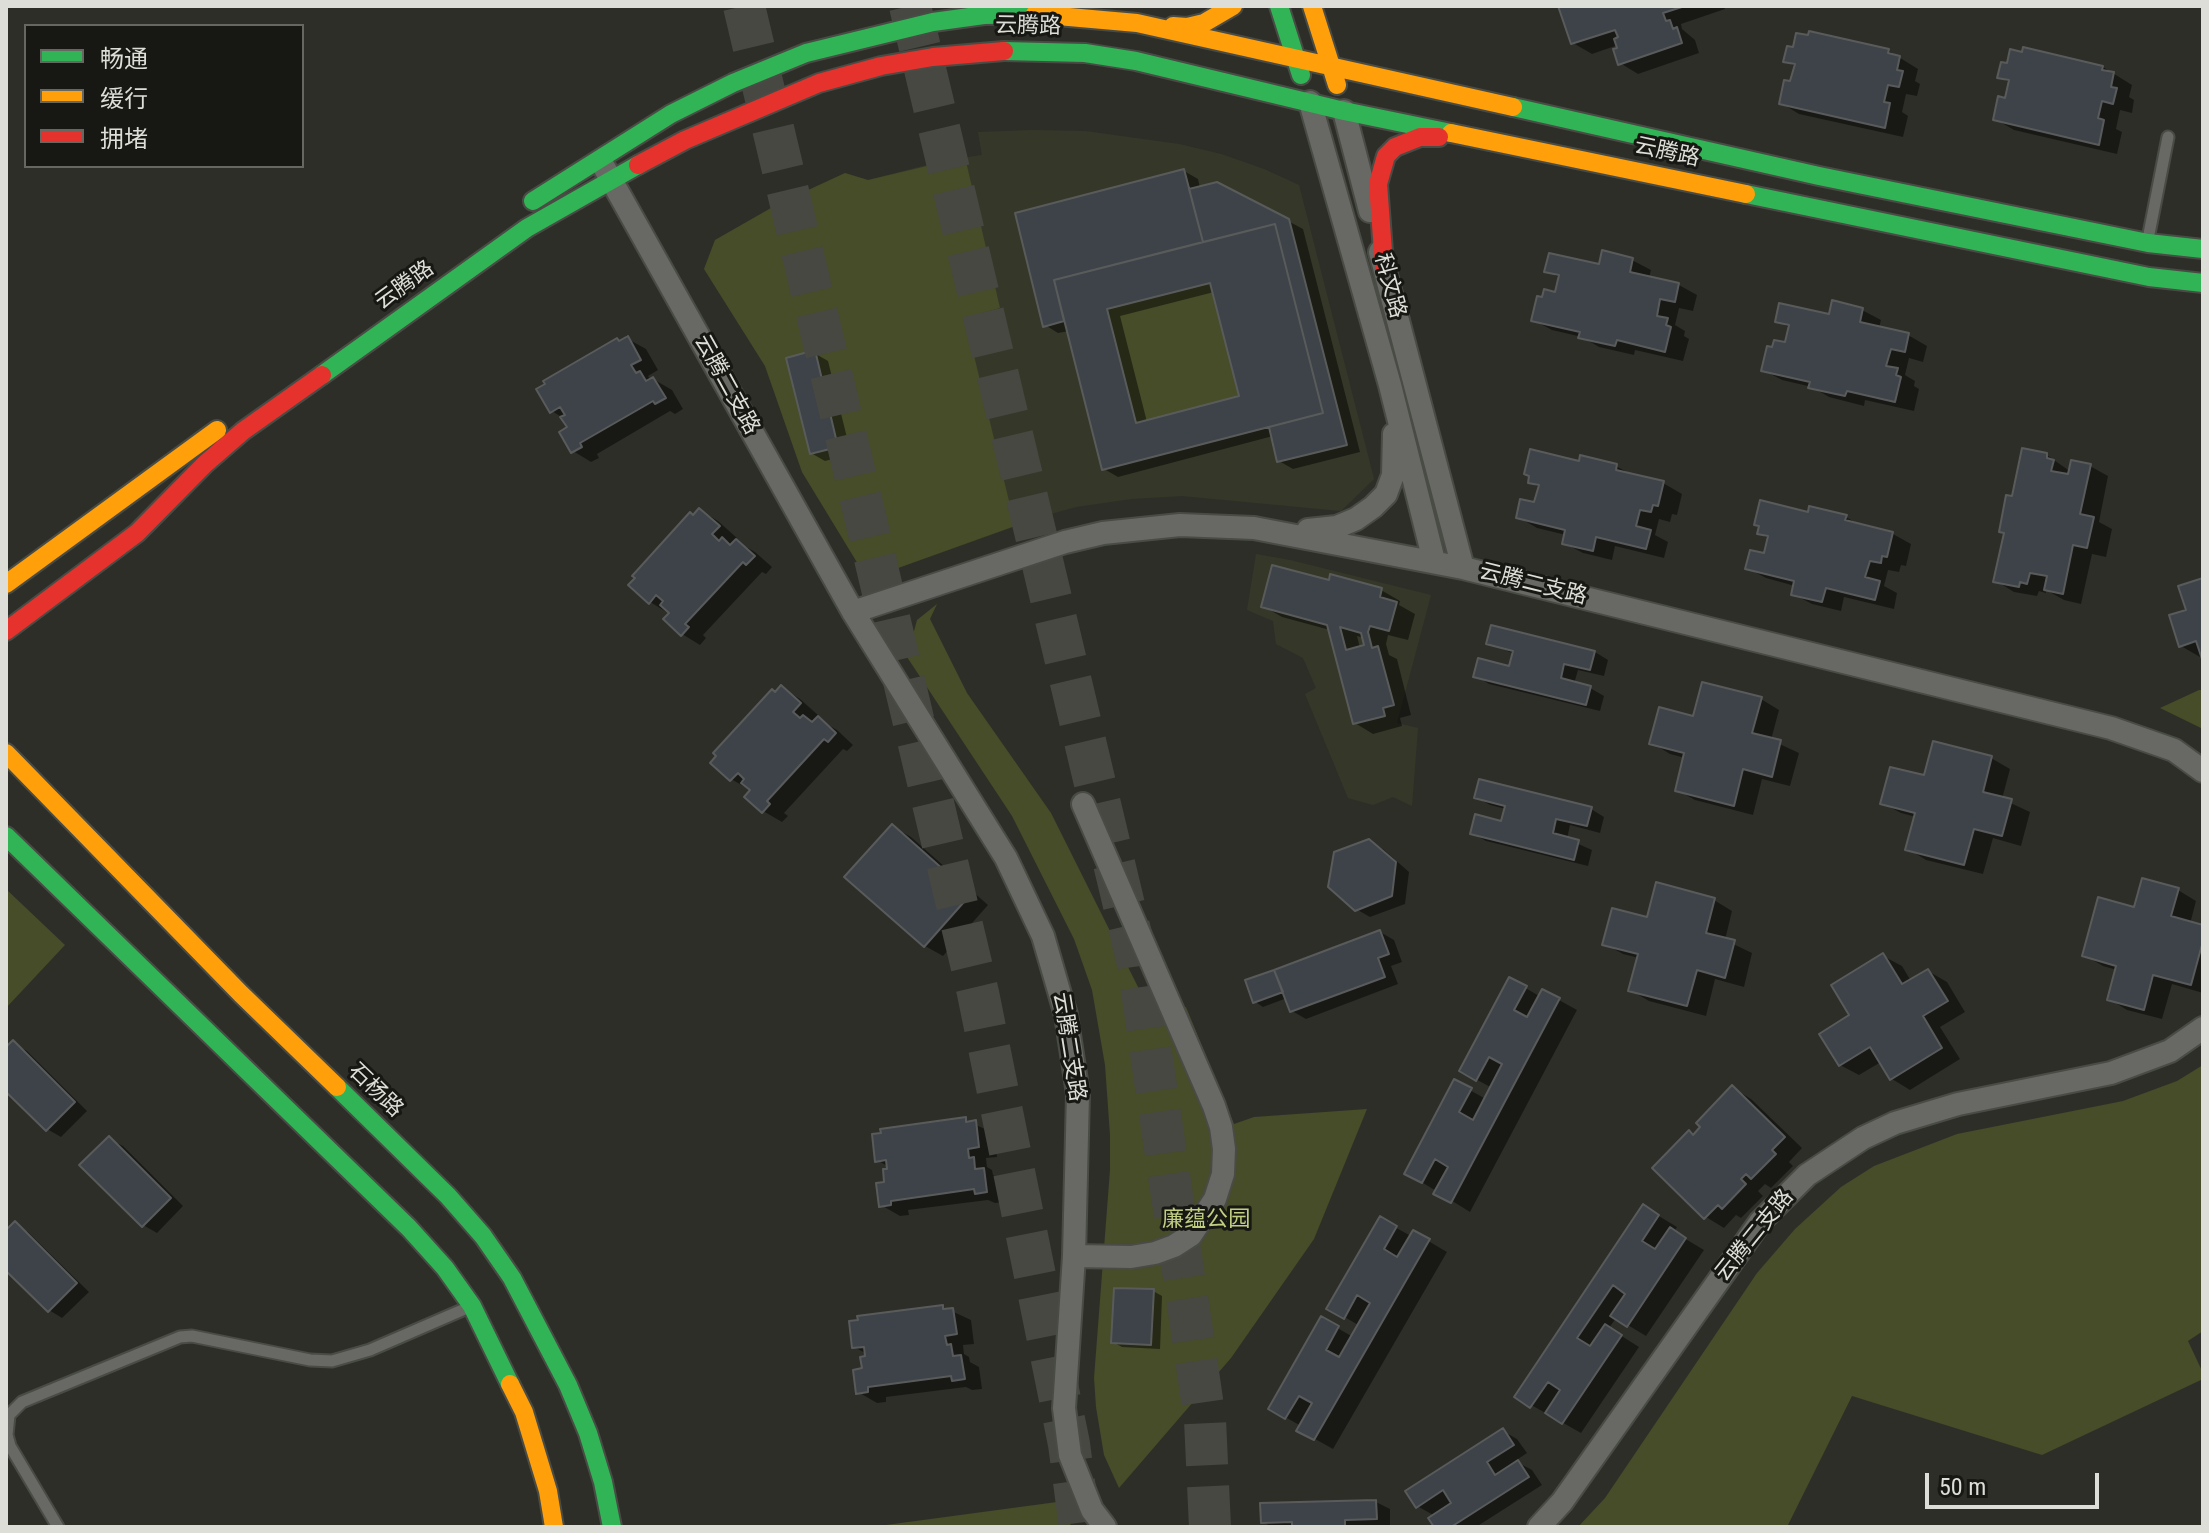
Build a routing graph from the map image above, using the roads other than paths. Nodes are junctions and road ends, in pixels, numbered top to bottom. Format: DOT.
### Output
graph roads {
  1 [pos="1233,6"];
  2 [pos="1279,6"];
  3 [pos="1312,6"];
  4 [pos="1137,23"];
  5 [pos="1297,60"];
  6 [pos="1331,68"];
  7 [pos="1310,102"];
  8 [pos="1344,111"];
  9 [pos="1464,136"];
  10 [pos="2168,137"];
  11 [pos="598,158"];
  12 [pos="611,179"];
  13 [pos="515,213"];
  14 [pos="2148,243"];
  15 [pos="2203,249"];
  16 [pos="464,250"];
  17 [pos="1384,265"];
  18 [pos="2203,283"];
  19 [pos="1390,385"];
  20 [pos="1289,533"];
  21 [pos="1434,561"];
  22 [pos="1463,568"];
  23 [pos="6,584"];
  24 [pos="853,612"];
  25 [pos="6,631"];
  26 [pos="6,753"];
  27 [pos="2203,771"];
  28 [pos="1083,804"];
  29 [pos="6,836"];
  30 [pos="2203,1028"];
  31 [pos="1074,1256"];
  32 [pos="472,1306"];
  33 [pos="58,1527"];
  34 [pos="554,1527"];
  35 [pos="612,1527"];
  36 [pos="1105,1527"];
  37 [pos="1539,1527"];
  1 -- 4 [label="street"];
  2 -- 5 [label="street, 科文路"];
  3 -- 6 [label="street, 科文路"];
  4 -- 5 [label="street, 云腾路"];
  4 -- 11 [label="street, 云腾路"];
  5 -- 6 [label="street, 云腾路"];
  5 -- 7 [label="street, 科文路"];
  6 -- 8 [label="street, 科文路"];
  6 -- 14 [label="street, 云腾路"];
  7 -- 8 [label="street, 云腾路"];
  7 -- 12 [label="street, 云腾路"];
  7 -- 19 [label="street, 科文路"];
  8 -- 9 [label="street, 云腾路"];
  8 -- 17 [label="street, 科文路"];
  9 -- 17 [label="street"];
  9 -- 18 [label="street, 云腾路"];
  10 -- 14 [label="lane"];
  11 -- 12 [label="street, 云腾二支路"];
  11 -- 13 [label="street, 云腾路"];
  12 -- 24 [label="street, 云腾二支路"];
  12 -- 25 [label="street, 云腾路"];
  14 -- 15 [label="street, 云腾路"];
  16 -- 23 [label="street, 云腾路"];
  17 -- 22 [label="street, 科文路"];
  19 -- 20 [label="street"];
  19 -- 21 [label="street, 科文路"];
  20 -- 21 [label="street, 云腾二支路"];
  20 -- 24 [label="street, 云腾二支路"];
  21 -- 22 [label="street, 云腾二支路"];
  22 -- 27 [label="street, 云腾二支路"];
  24 -- 31 [label="street, 云腾二支路"];
  26 -- 35 [label="street, 石杨路"];
  28 -- 31 [label="street"];
  29 -- 32 [label="street"];
  30 -- 37 [label="street, 云腾二支路"];
  31 -- 36 [label="street, 云腾二支路"];
  32 -- 33 [label="lane"];
  32 -- 34 [label="street"];
}
